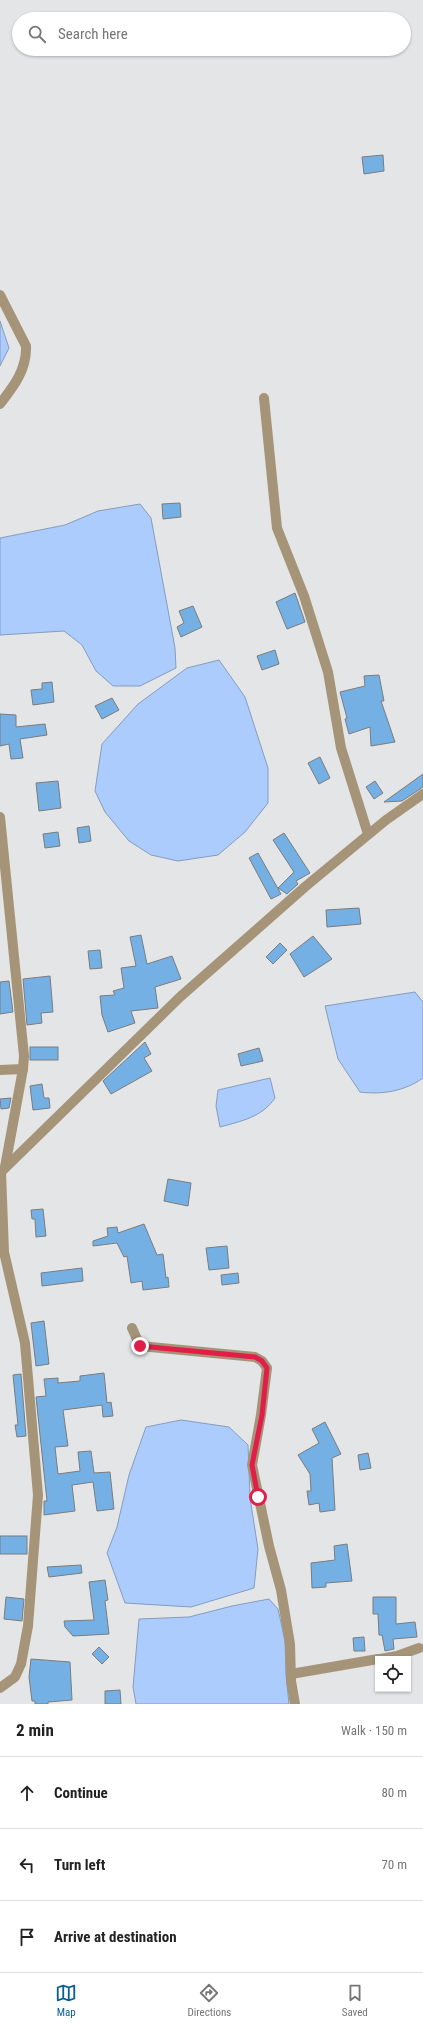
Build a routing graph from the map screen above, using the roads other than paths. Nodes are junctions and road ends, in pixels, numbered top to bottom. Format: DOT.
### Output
graph roads {
  1 [pos="0,295"];
  2 [pos="264,398"];
  3 [pos="0,404"];
  4 [pos="423,794"];
  5 [pos="0,817"];
  6 [pos="368,834"];
  7 [pos="23,1069"];
  8 [pos="0,1070"];
  9 [pos="2,1171"];
  10 [pos="132,1328"];
  11 [pos="419,1648"];
  12 [pos="397,1656"];
  13 [pos="375,1660"];
  14 [pos="291,1674"];
  15 [pos="0,1688"];
  16 [pos="295,1704"];
  1 -- 3 [label="street"];
  2 -- 6 [label="street"];
  4 -- 6 [label="street"];
  5 -- 7 [label="street"];
  6 -- 9 [label="street"];
  7 -- 8 [label="street"];
  7 -- 9 [label="street"];
  9 -- 15 [label="street"];
  10 -- 14 [label="street"];
  11 -- 12 [label="street"];
  13 -- 14 [label="street"];
  14 -- 16 [label="street"];
}
